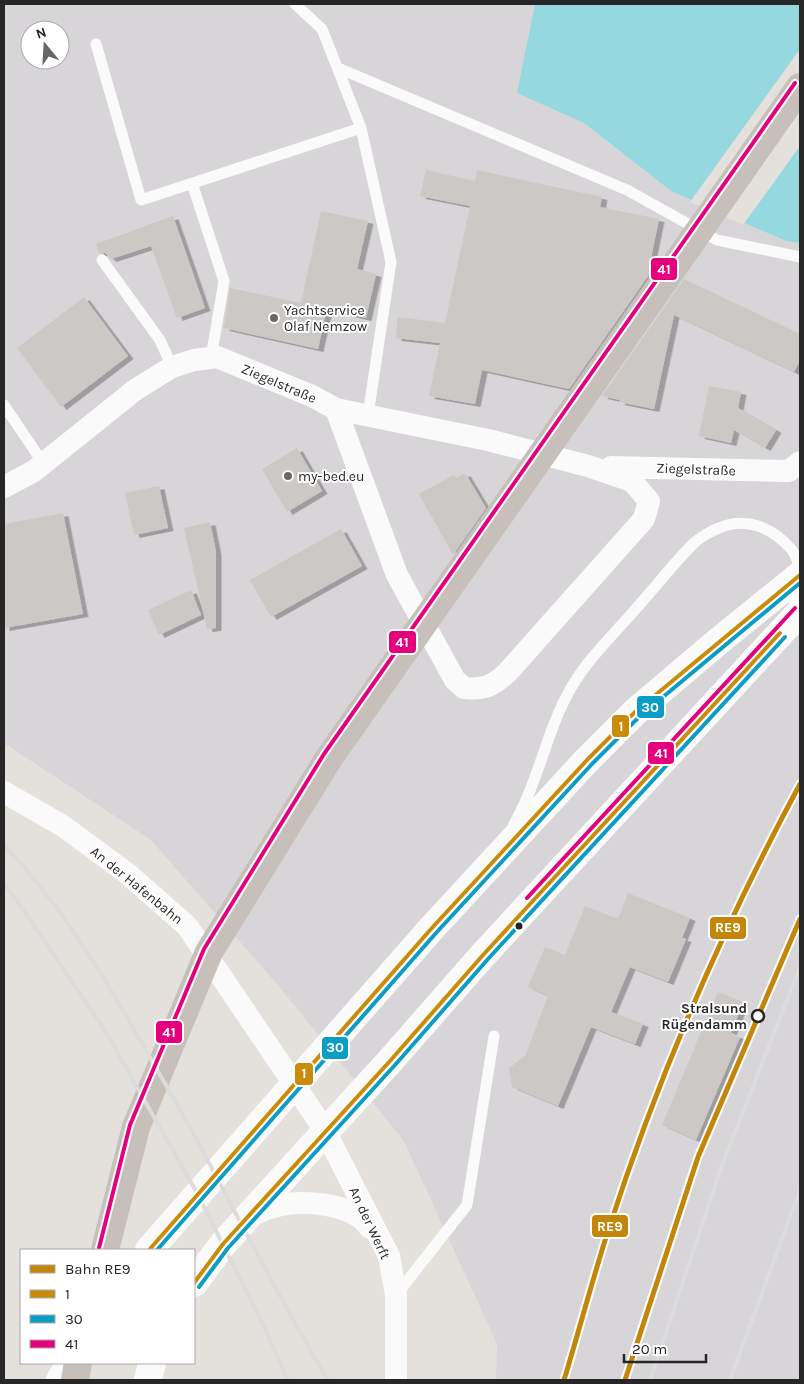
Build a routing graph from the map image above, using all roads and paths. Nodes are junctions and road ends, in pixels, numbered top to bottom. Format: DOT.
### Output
graph roads {
  1 [pos="295,4"];
  2 [pos="96,44"];
  3 [pos="338,68"];
  4 [pos="800,87"];
  5 [pos="361,128"];
  6 [pos="192,183"];
  7 [pos="800,257"];
  8 [pos="102,260"];
  9 [pos="211,358"];
  10 [pos="172,367"];
  11 [pos="4,405"];
  12 [pos="336,409"];
  13 [pos="368,415"];
  14 [pos="800,462"];
  15 [pos="43,463"];
  16 [pos="588,466"];
  17 [pos="4,487"];
  18 [pos="800,576"];
  19 [pos="800,612"];
  20 [pos="777,637"];
  21 [pos="4,792"];
  22 [pos="489,867"];
  23 [pos="494,1036"];
  24 [pos="294,1084"];
  25 [pos="325,1131"];
  26 [pos="248,1217"];
  27 [pos="105,1249"];
  28 [pos="150,1249"];
  29 [pos="388,1256"];
  30 [pos="195,1282"];
  31 [pos="396,1295"];
  32 [pos="69,1364"];
  33 [pos="78,1364"];
  34 [pos="152,1364"];
  35 [pos="60,1380"];
  36 [pos="75,1380"];
  37 [pos="148,1380"];
  38 [pos="396,1380"];
  1 -- 3 [label="lane"];
  2 -- 6 [label="lane"];
  3 -- 5 [label="lane"];
  3 -- 7 [label="lane"];
  4 -- 27 [label="highway"];
  5 -- 6 [label="lane"];
  5 -- 13 [label="lane"];
  6 -- 9 [label="lane"];
  8 -- 10 [label="lane"];
  9 -- 10 [label="street, Ziegelstraße"];
  9 -- 12 [label="street, Ziegelstraße"];
  10 -- 15 [label="street, Ziegelstraße"];
  11 -- 15 [label="lane"];
  12 -- 13 [label="street, Ziegelstraße"];
  12 -- 16 [label="street, Ziegelstraße"];
  13 -- 16 [label="street, Ziegelstraße"];
  14 -- 16 [label="street, Ziegelstraße"];
  15 -- 17 [label="street, Ziegelstraße"];
  18 -- 20 [label="lane"];
  18 -- 22 [label="main road"];
  18 -- 22 [label="lane"];
  19 -- 20 [label="main road"];
  20 -- 25 [label="main road"];
  21 -- 24 [label="street, An der Hafenbahn"];
  22 -- 24 [label="main road"];
  23 -- 31 [label="lane"];
  24 -- 25 [label="street, An der Hafenbahn"];
  24 -- 28 [label="main road"];
  25 -- 26 [label="main road"];
  25 -- 29 [label="street, An der Werft"];
  26 -- 29 [label="street"];
  26 -- 30 [label="main road"];
  29 -- 31 [label="street, An der Werft"];
  31 -- 38 [label="street, An der Werft"];
  32 -- 35 [label="main road"];
  33 -- 36 [label="highway"];
  34 -- 37 [label="main road"];
}
